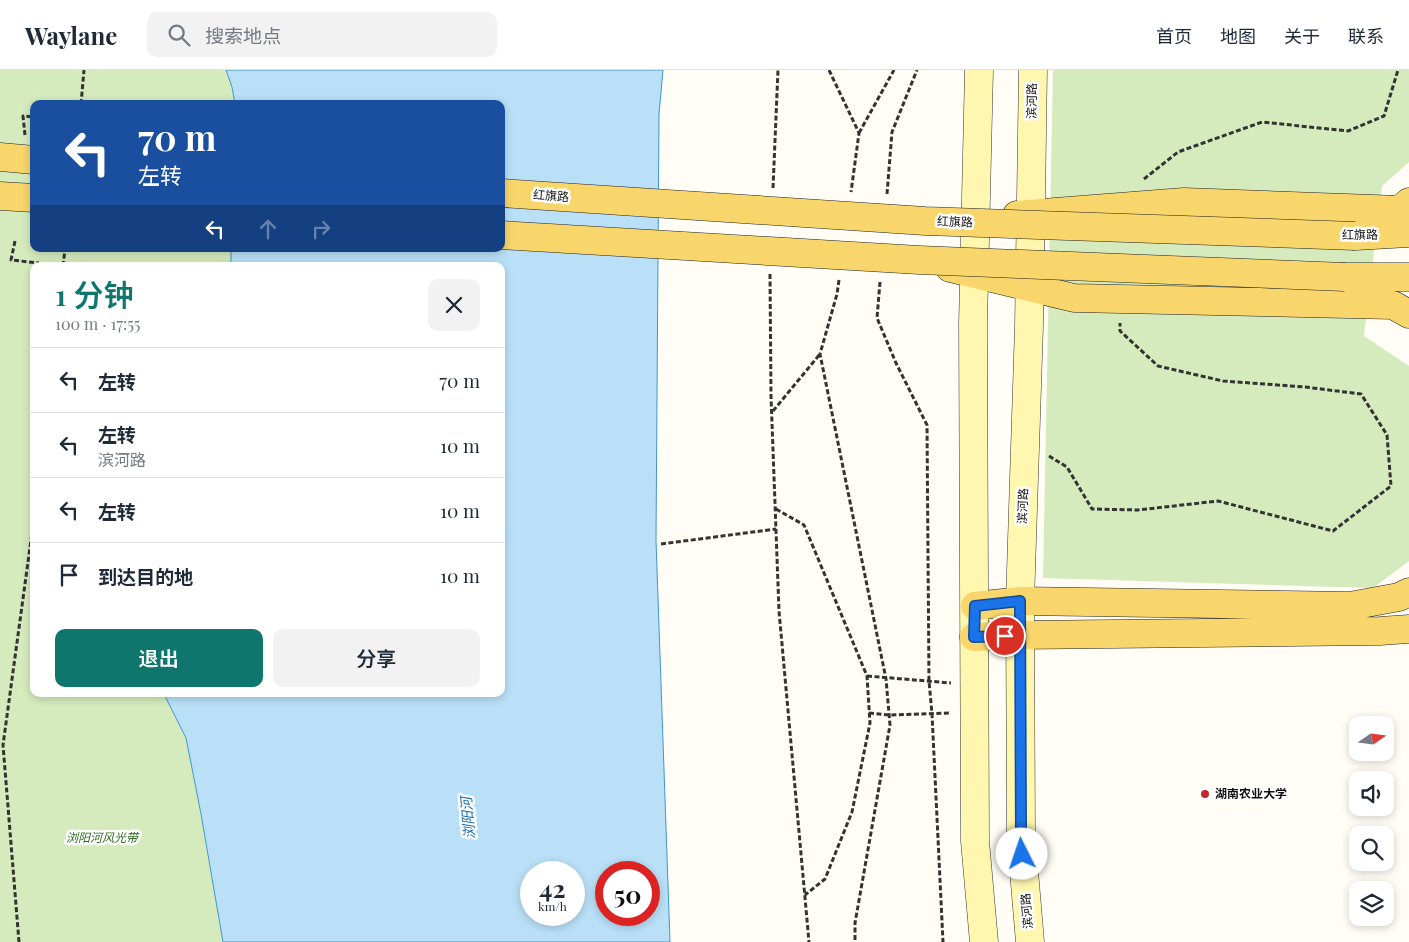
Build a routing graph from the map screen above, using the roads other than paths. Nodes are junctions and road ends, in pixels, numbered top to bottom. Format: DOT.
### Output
graph roads {
  1 [pos="979,70"];
  2 [pos="1033,70"];
  3 [pos="29,149"];
  4 [pos="0,157"];
  5 [pos="505,193"];
  6 [pos="0,196"];
  7 [pos="30,198"];
  8 [pos="1409,202"];
  9 [pos="925,221"];
  10 [pos="1409,234"];
  11 [pos="505,235"];
  12 [pos="919,260"];
  13 [pos="1409,277"];
  14 [pos="1409,314"];
  15 [pos="1409,592"];
  16 [pos="1020,601"];
  17 [pos="975,606"];
  18 [pos="1409,629"];
  19 [pos="1020,635"];
  20 [pos="974,637"];
  21 [pos="984,942"];
  22 [pos="1030,942"];
  1 -- 17 [label="main road"];
  2 -- 16 [label="main road, 滨河路"];
  3 -- 4 [label="main road"];
  5 -- 9 [label="main road, 红旗路, bridge"];
  6 -- 7 [label="main road"];
  8 -- 9 [label="main road"];
  9 -- 10 [label="main road, 红旗路, bridge"];
  11 -- 12 [label="main road, bridge"];
  12 -- 13 [label="main road, bridge"];
  12 -- 14 [label="main road"];
  15 -- 16 [label="main road"];
  16 -- 17 [label="main road"];
  16 -- 19 [label="main road, 滨河路"];
  17 -- 20 [label="main road"];
  18 -- 19 [label="main road"];
  19 -- 20 [label="main road"];
  19 -- 22 [label="main road, 滨河路"];
  20 -- 21 [label="main road"];
}
